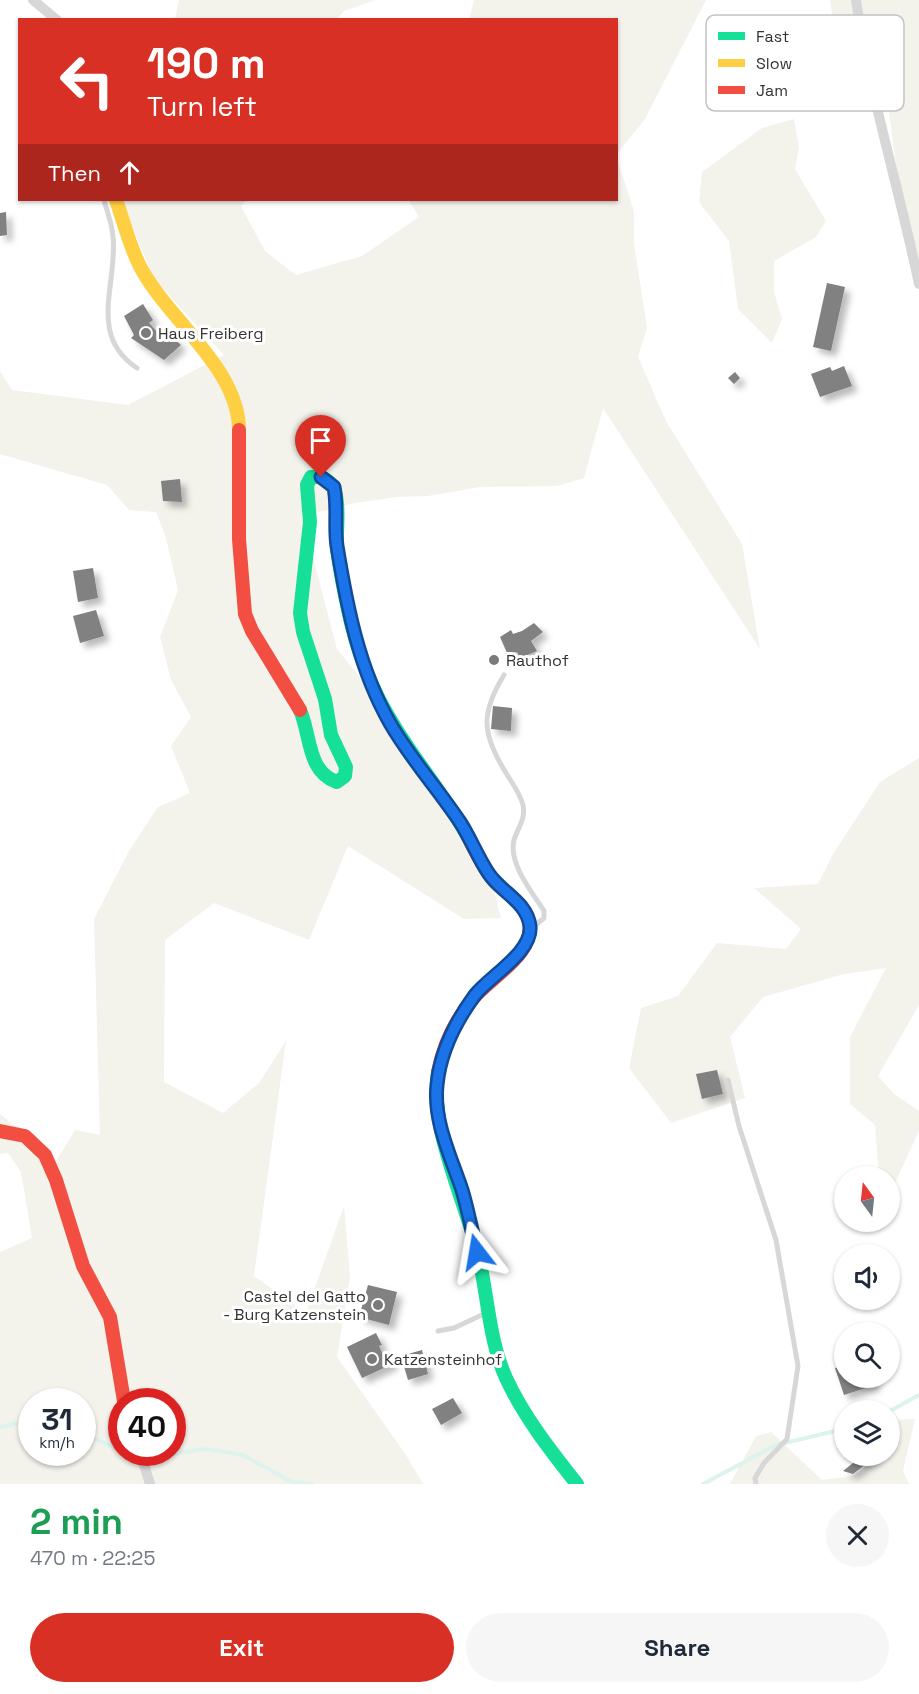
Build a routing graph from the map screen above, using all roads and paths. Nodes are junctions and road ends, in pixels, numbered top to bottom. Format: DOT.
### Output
graph roads {
  1 [pos="33,0"];
  2 [pos="856,0"];
  3 [pos="858,15"];
  4 [pos="55,18"];
  5 [pos="875,111"];
  6 [pos="104,201"];
  7 [pos="116,201"];
  8 [pos="919,284"];
  9 [pos="137,368"];
  10 [pos="504,675"];
  11 [pos="530,929"];
  12 [pos="728,1080"];
  13 [pos="0,1131"];
  14 [pos="488,1312"];
  15 [pos="438,1331"];
  16 [pos="122,1388"];
  17 [pos="577,1484"];
  18 [pos="756,1484"];
  1 -- 4 [label="street"];
  2 -- 3 [label="street"];
  5 -- 8 [label="street"];
  6 -- 9 [label="lane"];
  7 -- 11 [label="street"];
  10 -- 11 [label="lane"];
  11 -- 14 [label="street"];
  12 -- 18 [label="lane"];
  13 -- 16 [label="street"];
  14 -- 15 [label="lane"];
  14 -- 17 [label="street"];
}
